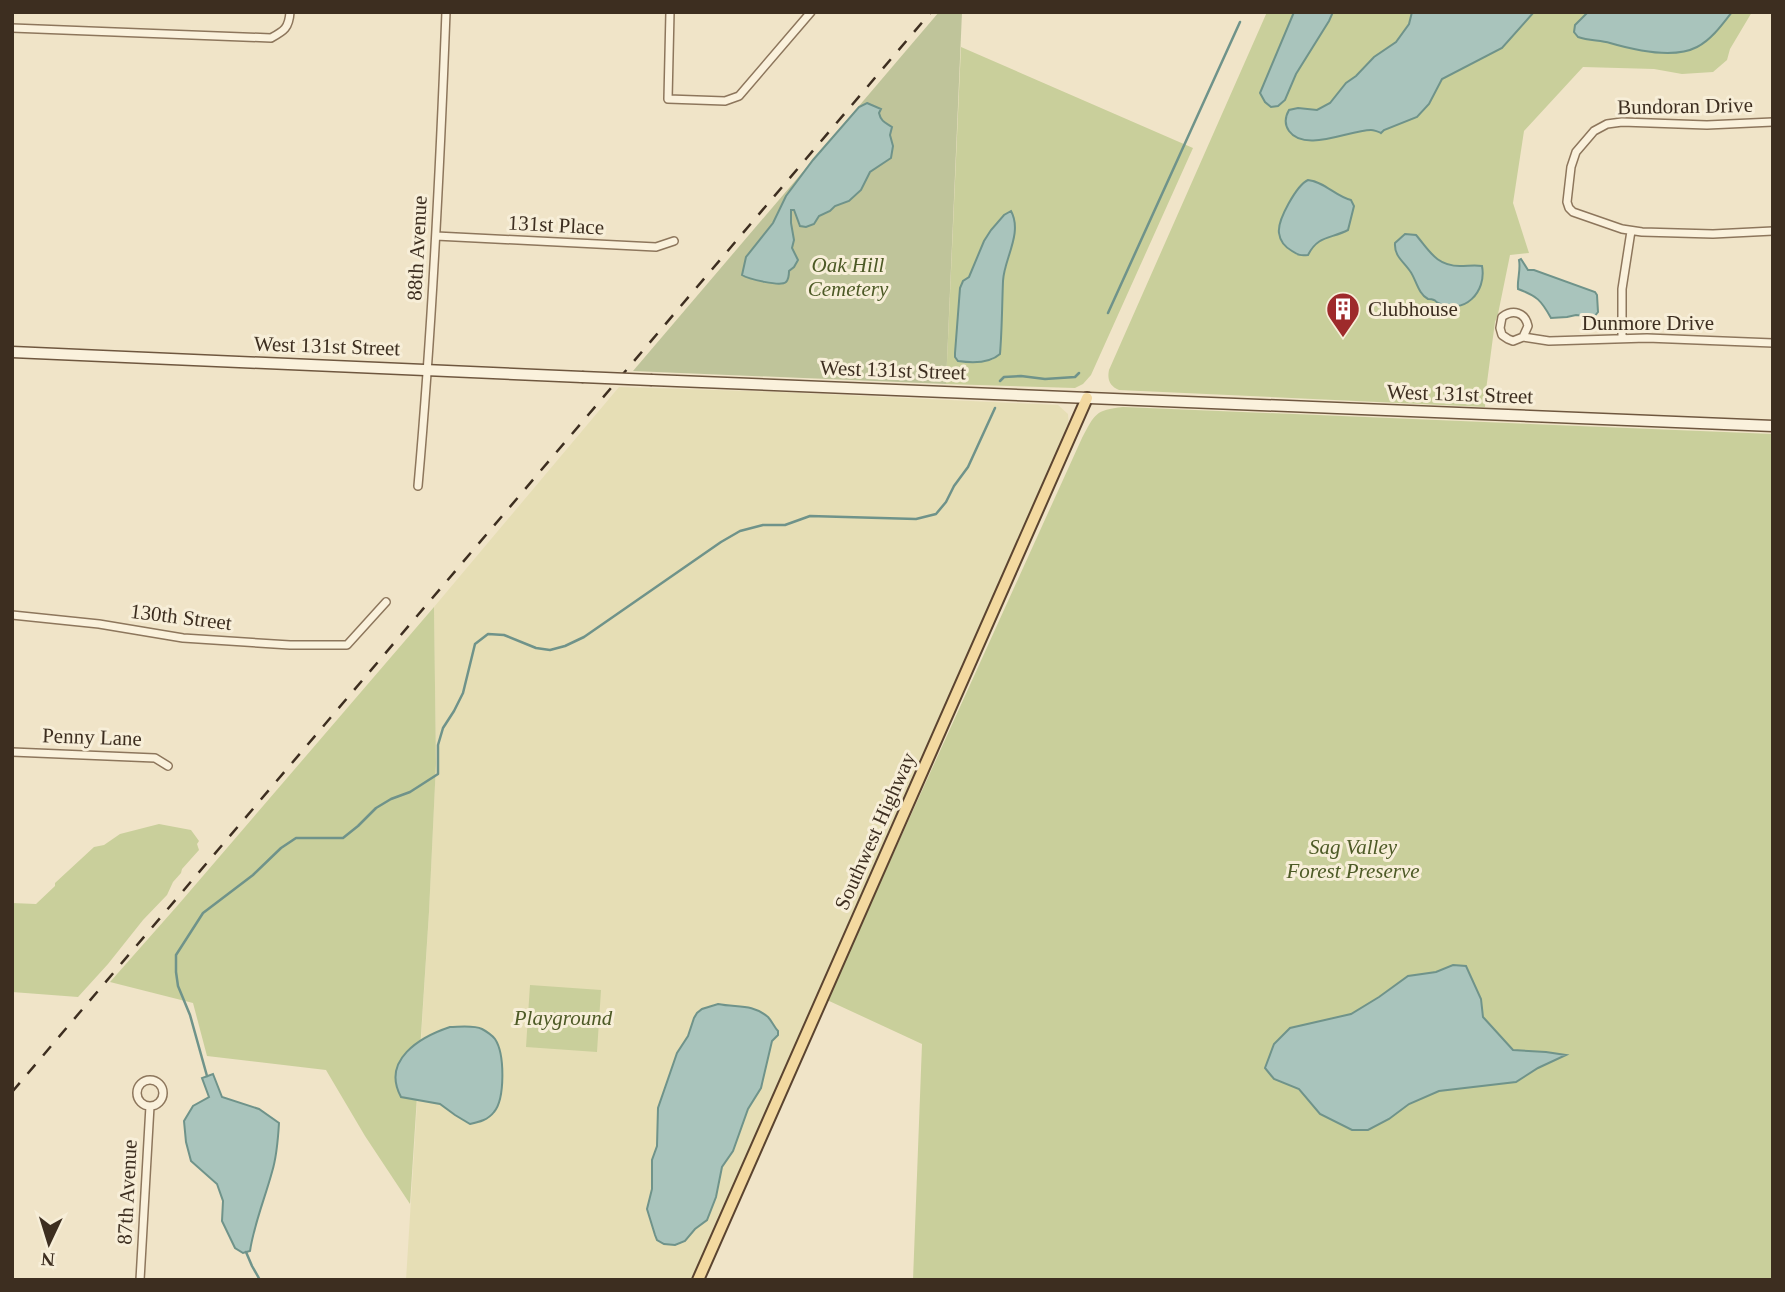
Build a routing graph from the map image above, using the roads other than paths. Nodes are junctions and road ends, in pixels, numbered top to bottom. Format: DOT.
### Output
graph roads {
  1 [pos="290,12"];
  2 [pos="446,12"];
  3 [pos="670,12"];
  4 [pos="811,12"];
  5 [pos="12,27"];
  6 [pos="1773,122"];
  7 [pos="1631,231"];
  8 [pos="1773,231"];
  9 [pos="436,236"];
  10 [pos="674,241"];
  11 [pos="1523,337"];
  12 [pos="1622,338"];
  13 [pos="1773,343"];
  14 [pos="12,352"];
  15 [pos="428,370"];
  16 [pos="1087,398"];
  17 [pos="1773,426"];
  18 [pos="418,486"];
  19 [pos="386,602"];
  20 [pos="12,615"];
  21 [pos="12,752"];
  22 [pos="168,766"];
  23 [pos="150,1106"];
  24 [pos="140,1280"];
  25 [pos="698,1280"];
  1 -- 5 [label="street"];
  2 -- 9 [label="street, 88th Avenue"];
  3 -- 4 [label="street"];
  6 -- 7 [label="street, Bundoran Drive"];
  7 -- 8 [label="street"];
  7 -- 12 [label="street"];
  9 -- 10 [label="street, 131st Place"];
  9 -- 15 [label="street, 88th Avenue"];
  11 -- 11 [label="street, Dunmore Drive"];
  11 -- 12 [label="street, Dunmore Drive"];
  12 -- 13 [label="street, Dunmore Drive"];
  14 -- 15 [label="street, West 131st Street"];
  15 -- 16 [label="street, West 131st Street, bridge"];
  15 -- 18 [label="street, 88th Avenue"];
  16 -- 17 [label="street, West 131st Street"];
  16 -- 25 [label="main road, Southwest Highway"];
  19 -- 20 [label="street, 130th Street"];
  21 -- 22 [label="street, Penny Lane"];
  23 -- 24 [label="street, 87th Avenue"];
}
